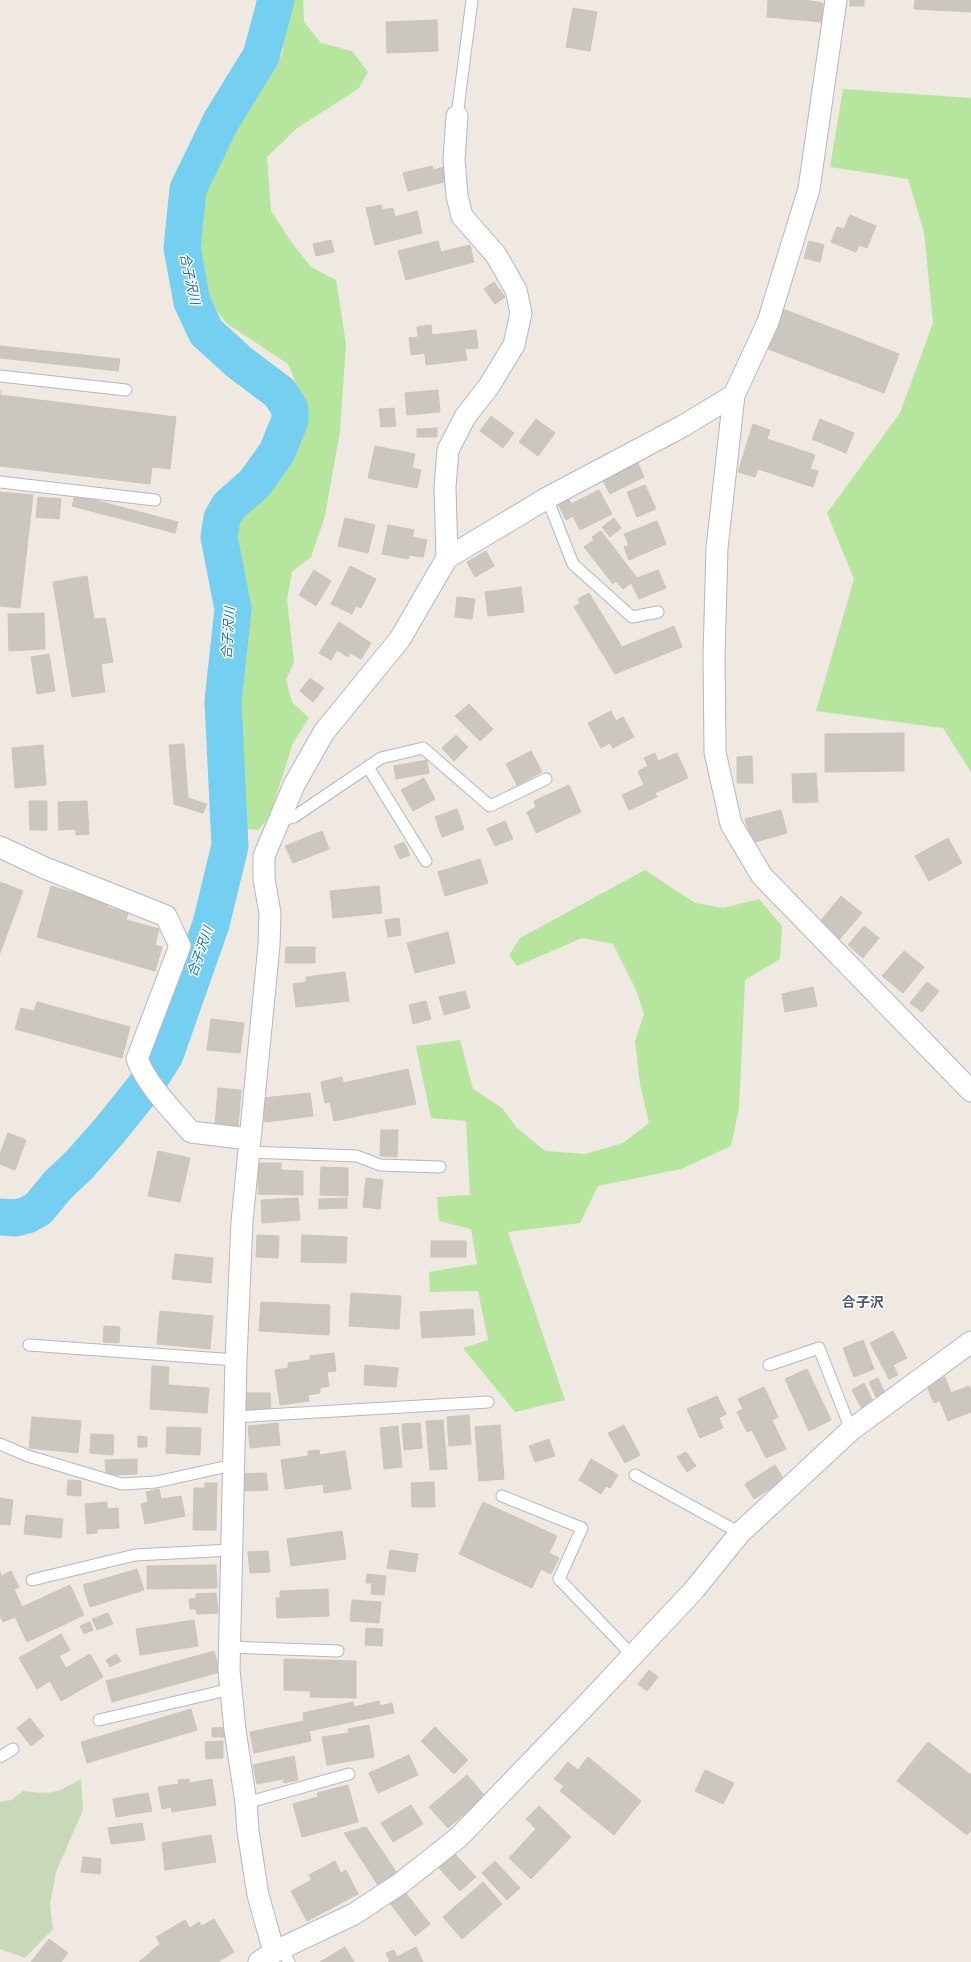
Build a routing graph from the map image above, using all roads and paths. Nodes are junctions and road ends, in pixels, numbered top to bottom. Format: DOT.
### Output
graph roads {
  1 [pos="472,0"];
  2 [pos="836,0"];
  3 [pos="456,116"];
  4 [pos="0,376"];
  5 [pos="126,390"];
  6 [pos="734,395"];
  7 [pos="0,482"];
  8 [pos="547,498"];
  9 [pos="155,500"];
  10 [pos="447,558"];
  11 [pos="658,612"];
  12 [pos="368,767"];
  13 [pos="546,779"];
  14 [pos="280,820"];
  15 [pos="0,847"];
  16 [pos="426,861"];
  17 [pos="971,1091"];
  18 [pos="248,1145"];
  19 [pos="440,1167"];
  20 [pos="971,1342"];
  21 [pos="29,1345"];
  22 [pos="236,1360"];
  23 [pos="769,1365"];
  24 [pos="488,1402"];
  25 [pos="234,1417"];
  26 [pos="851,1430"];
  27 [pos="0,1444"];
  28 [pos="233,1465"];
  29 [pos="635,1475"];
  30 [pos="502,1496"];
  31 [pos="740,1533"];
  32 [pos="231,1550"];
  33 [pos="32,1580"];
  34 [pos="229,1648"];
  35 [pos="338,1652"];
  36 [pos="633,1656"];
  37 [pos="231,1689"];
  38 [pos="99,1720"];
  39 [pos="13,1749"];
  40 [pos="0,1757"];
  41 [pos="350,1774"];
  42 [pos="246,1803"];
  43 [pos="276,1956"];
  1 -- 3 [label="lane"];
  2 -- 6 [label="street"];
  3 -- 10 [label="street"];
  4 -- 5 [label="lane"];
  6 -- 8 [label="street"];
  6 -- 17 [label="street"];
  7 -- 9 [label="lane"];
  8 -- 10 [label="street"];
  8 -- 11 [label="lane"];
  10 -- 14 [label="street"];
  12 -- 13 [label="lane"];
  12 -- 14 [label="lane"];
  12 -- 16 [label="lane"];
  14 -- 18 [label="street"];
  15 -- 18 [label="street"];
  18 -- 19 [label="lane"];
  18 -- 22 [label="street"];
  20 -- 26 [label="street"];
  21 -- 22 [label="lane"];
  22 -- 25 [label="street"];
  23 -- 26 [label="lane"];
  24 -- 25 [label="lane"];
  25 -- 28 [label="street"];
  26 -- 31 [label="street"];
  27 -- 28 [label="lane"];
  28 -- 32 [label="street"];
  29 -- 31 [label="lane"];
  30 -- 36 [label="lane"];
  31 -- 36 [label="street"];
  32 -- 33 [label="lane"];
  32 -- 34 [label="street"];
  34 -- 35 [label="lane"];
  34 -- 37 [label="street"];
  36 -- 43 [label="street"];
  37 -- 38 [label="lane"];
  37 -- 42 [label="street"];
  39 -- 40 [label="lane"];
  41 -- 42 [label="lane"];
  42 -- 43 [label="street"];
}
